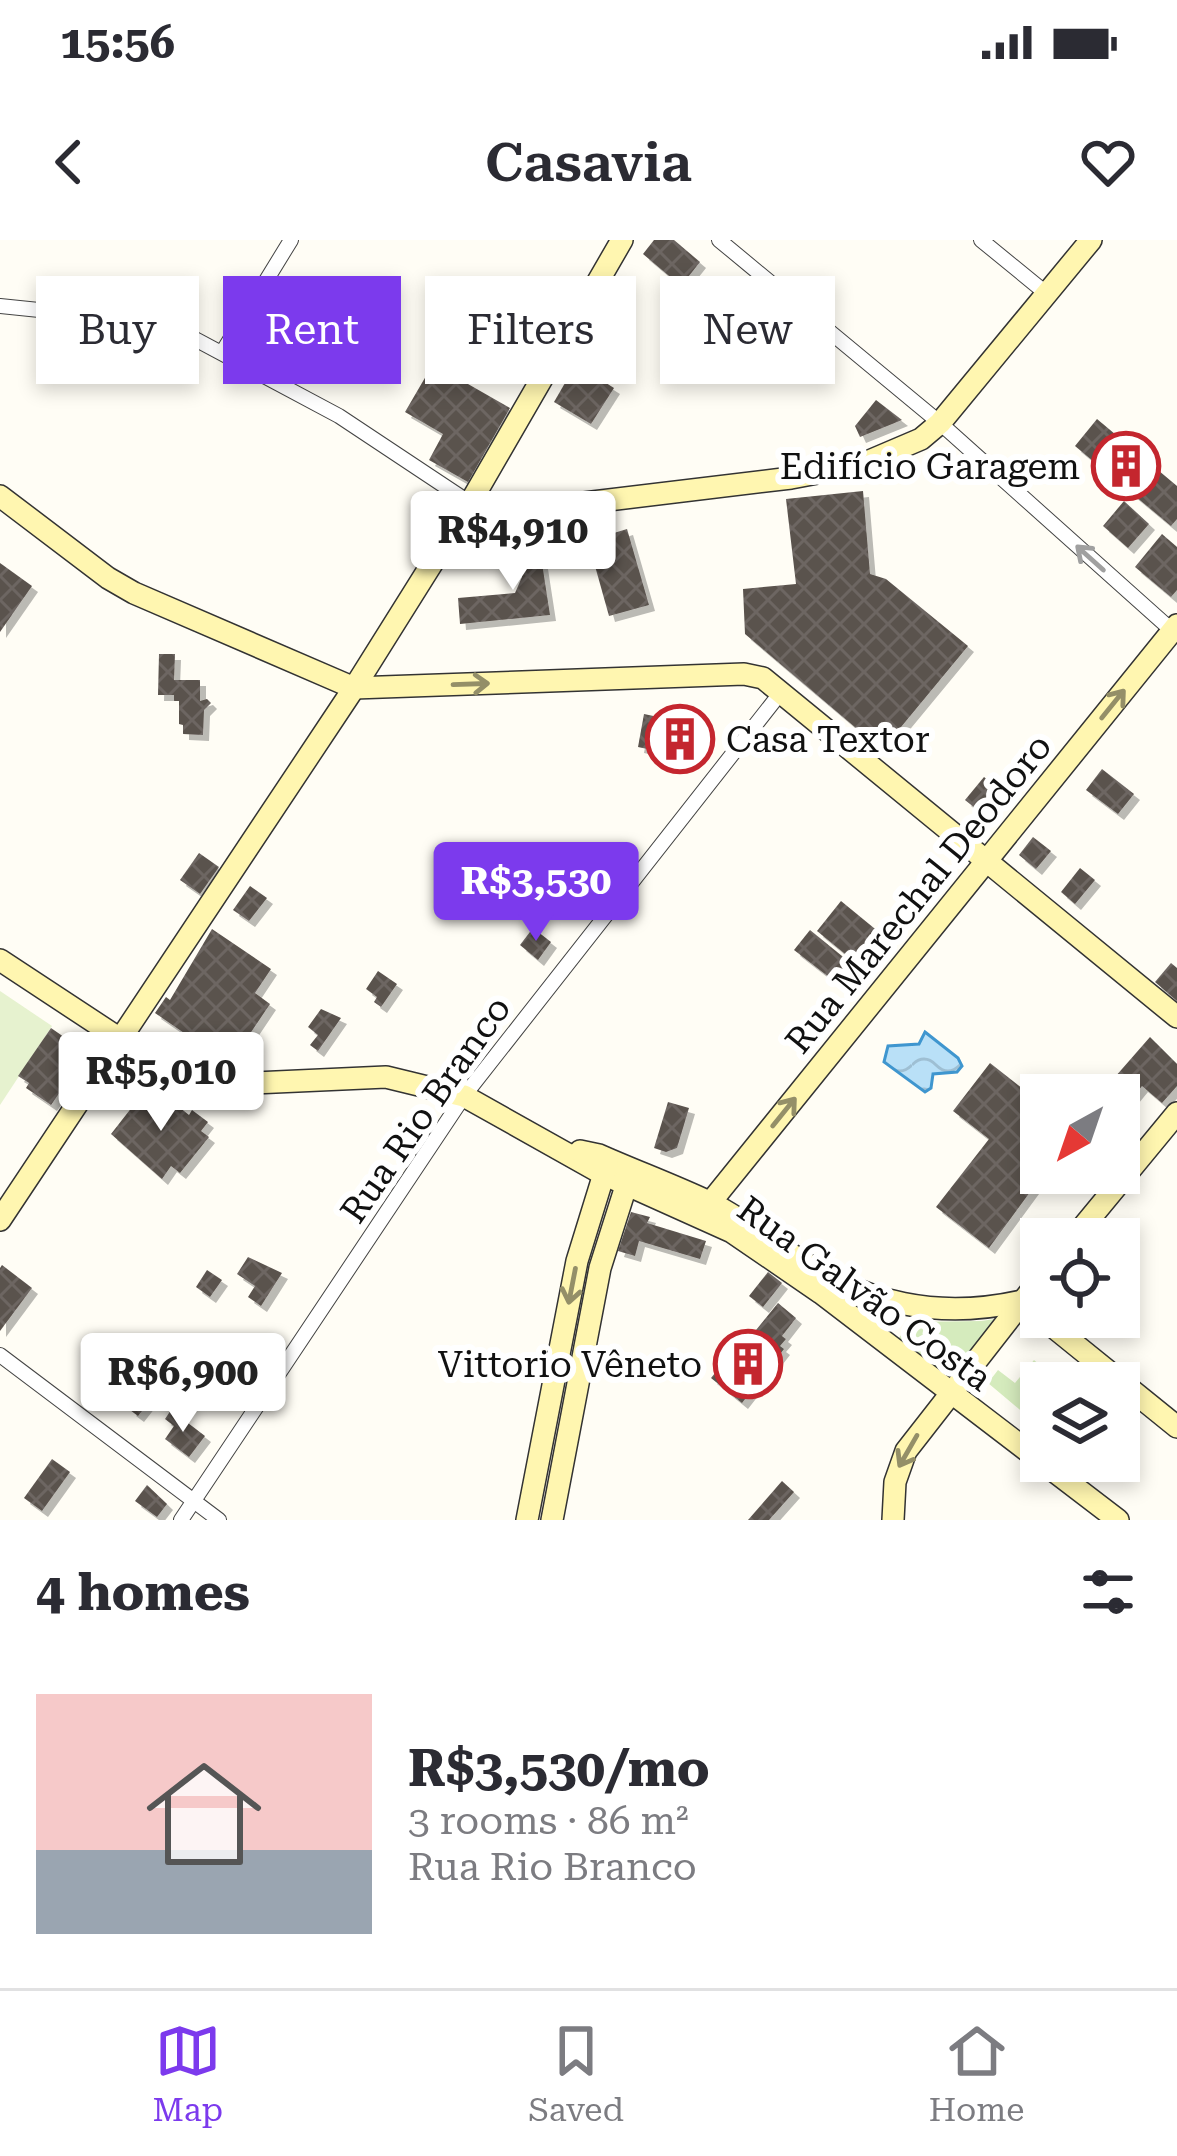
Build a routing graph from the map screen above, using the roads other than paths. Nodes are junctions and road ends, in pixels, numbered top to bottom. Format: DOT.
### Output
graph roads {
  1 [pos="291,240"];
  2 [pos="622,240"];
  3 [pos="719,240"];
  4 [pos="981,240"];
  5 [pos="1091,240"];
  6 [pos="269,276"];
  7 [pos="1047,294"];
  8 [pos="0,306"];
  9 [pos="223,351"];
  10 [pos="282,384"];
  11 [pos="940,423"];
  12 [pos="0,496"];
  13 [pos="470,503"];
  14 [pos="1175,631"];
  15 [pos="354,688"];
  16 [pos="782,691"];
  17 [pos="987,860"];
  18 [pos="0,960"];
  19 [pos="1177,1017"];
  20 [pos="120,1039"];
  21 [pos="167,1057"];
  22 [pos="464,1096"];
  23 [pos="79,1101"];
  24 [pos="1177,1113"];
  25 [pos="608,1168"];
  26 [pos="627,1184"];
  27 [pos="710,1203"];
  28 [pos="1090,1218"];
  29 [pos="0,1220"];
  30 [pos="797,1258"];
  31 [pos="1020,1301"];
  32 [pos="1020,1304"];
  33 [pos="913,1308"];
  34 [pos="1067,1338"];
  35 [pos="881,1339"];
  36 [pos="0,1354"];
  37 [pos="951,1394"];
  38 [pos="1177,1427"];
  39 [pos="194,1501"];
  40 [pos="182,1520"];
  41 [pos="219,1520"];
  42 [pos="527,1520"];
  43 [pos="552,1520"];
  44 [pos="893,1520"];
  45 [pos="1118,1520"];
  1 -- 6 [label="street"];
  2 -- 13 [label="street"];
  3 -- 11 [label="street"];
  4 -- 7 [label="street"];
  5 -- 7 [label="street"];
  7 -- 11 [label="street"];
  8 -- 9 [label="street"];
  10 -- 13 [label="street"];
  11 -- 13 [label="street"];
  14 -- 11 [label="street, one-way"];
  12 -- 15 [label="street"];
  13 -- 15 [label="street"];
  17 -- 14 [label="street, Rua Marechal Deodoro, one-way"];
  15 -- 16 [label="street, one-way"];
  15 -- 20 [label="street"];
  16 -- 17 [label="street"];
  16 -- 22 [label="street, Rua Rio Branco"];
  17 -- 19 [label="street"];
  27 -- 17 [label="street, Rua Marechal Deodoro, one-way"];
  18 -- 20 [label="street, Rua Galvão Costa"];
  20 -- 21 [label="street, Rua Galvão Costa"];
  20 -- 23 [label="street"];
  21 -- 22 [label="street, Rua Galvão Costa"];
  21 -- 23 [label="street"];
  22 -- 25 [label="street, Rua Galvão Costa"];
  22 -- 39 [label="street, Rua Rio Branco"];
  23 -- 29 [label="street"];
  24 -- 28 [label="street"];
  25 -- 26 [label="street, Rua Galvão Costa"];
  25 -- 27 [label="street, Rua Galvão Costa"];
  25 -- 42 [label="street, one-way"];
  26 -- 35 [label="street, Rua Galvão Costa"];
  26 -- 43 [label="street"];
  27 -- 30 [label="street, Rua Galvão Costa"];
  30 -- 33 [label="street, Rua Galvão Costa"];
  30 -- 35 [label="street"];
  31 -- 33 [label="street, Rua Galvão Costa"];
  32 -- 37 [label="street"];
  33 -- 35 [label="street"];
  34 -- 38 [label="street"];
  35 -- 37 [label="street, Rua Galvão Costa"];
  36 -- 39 [label="street"];
  37 -- 44 [label="street, one-way"];
  37 -- 45 [label="street, Rua Galvão Costa"];
  39 -- 40 [label="street, Rua Rio Branco"];
  39 -- 41 [label="street"];
}
